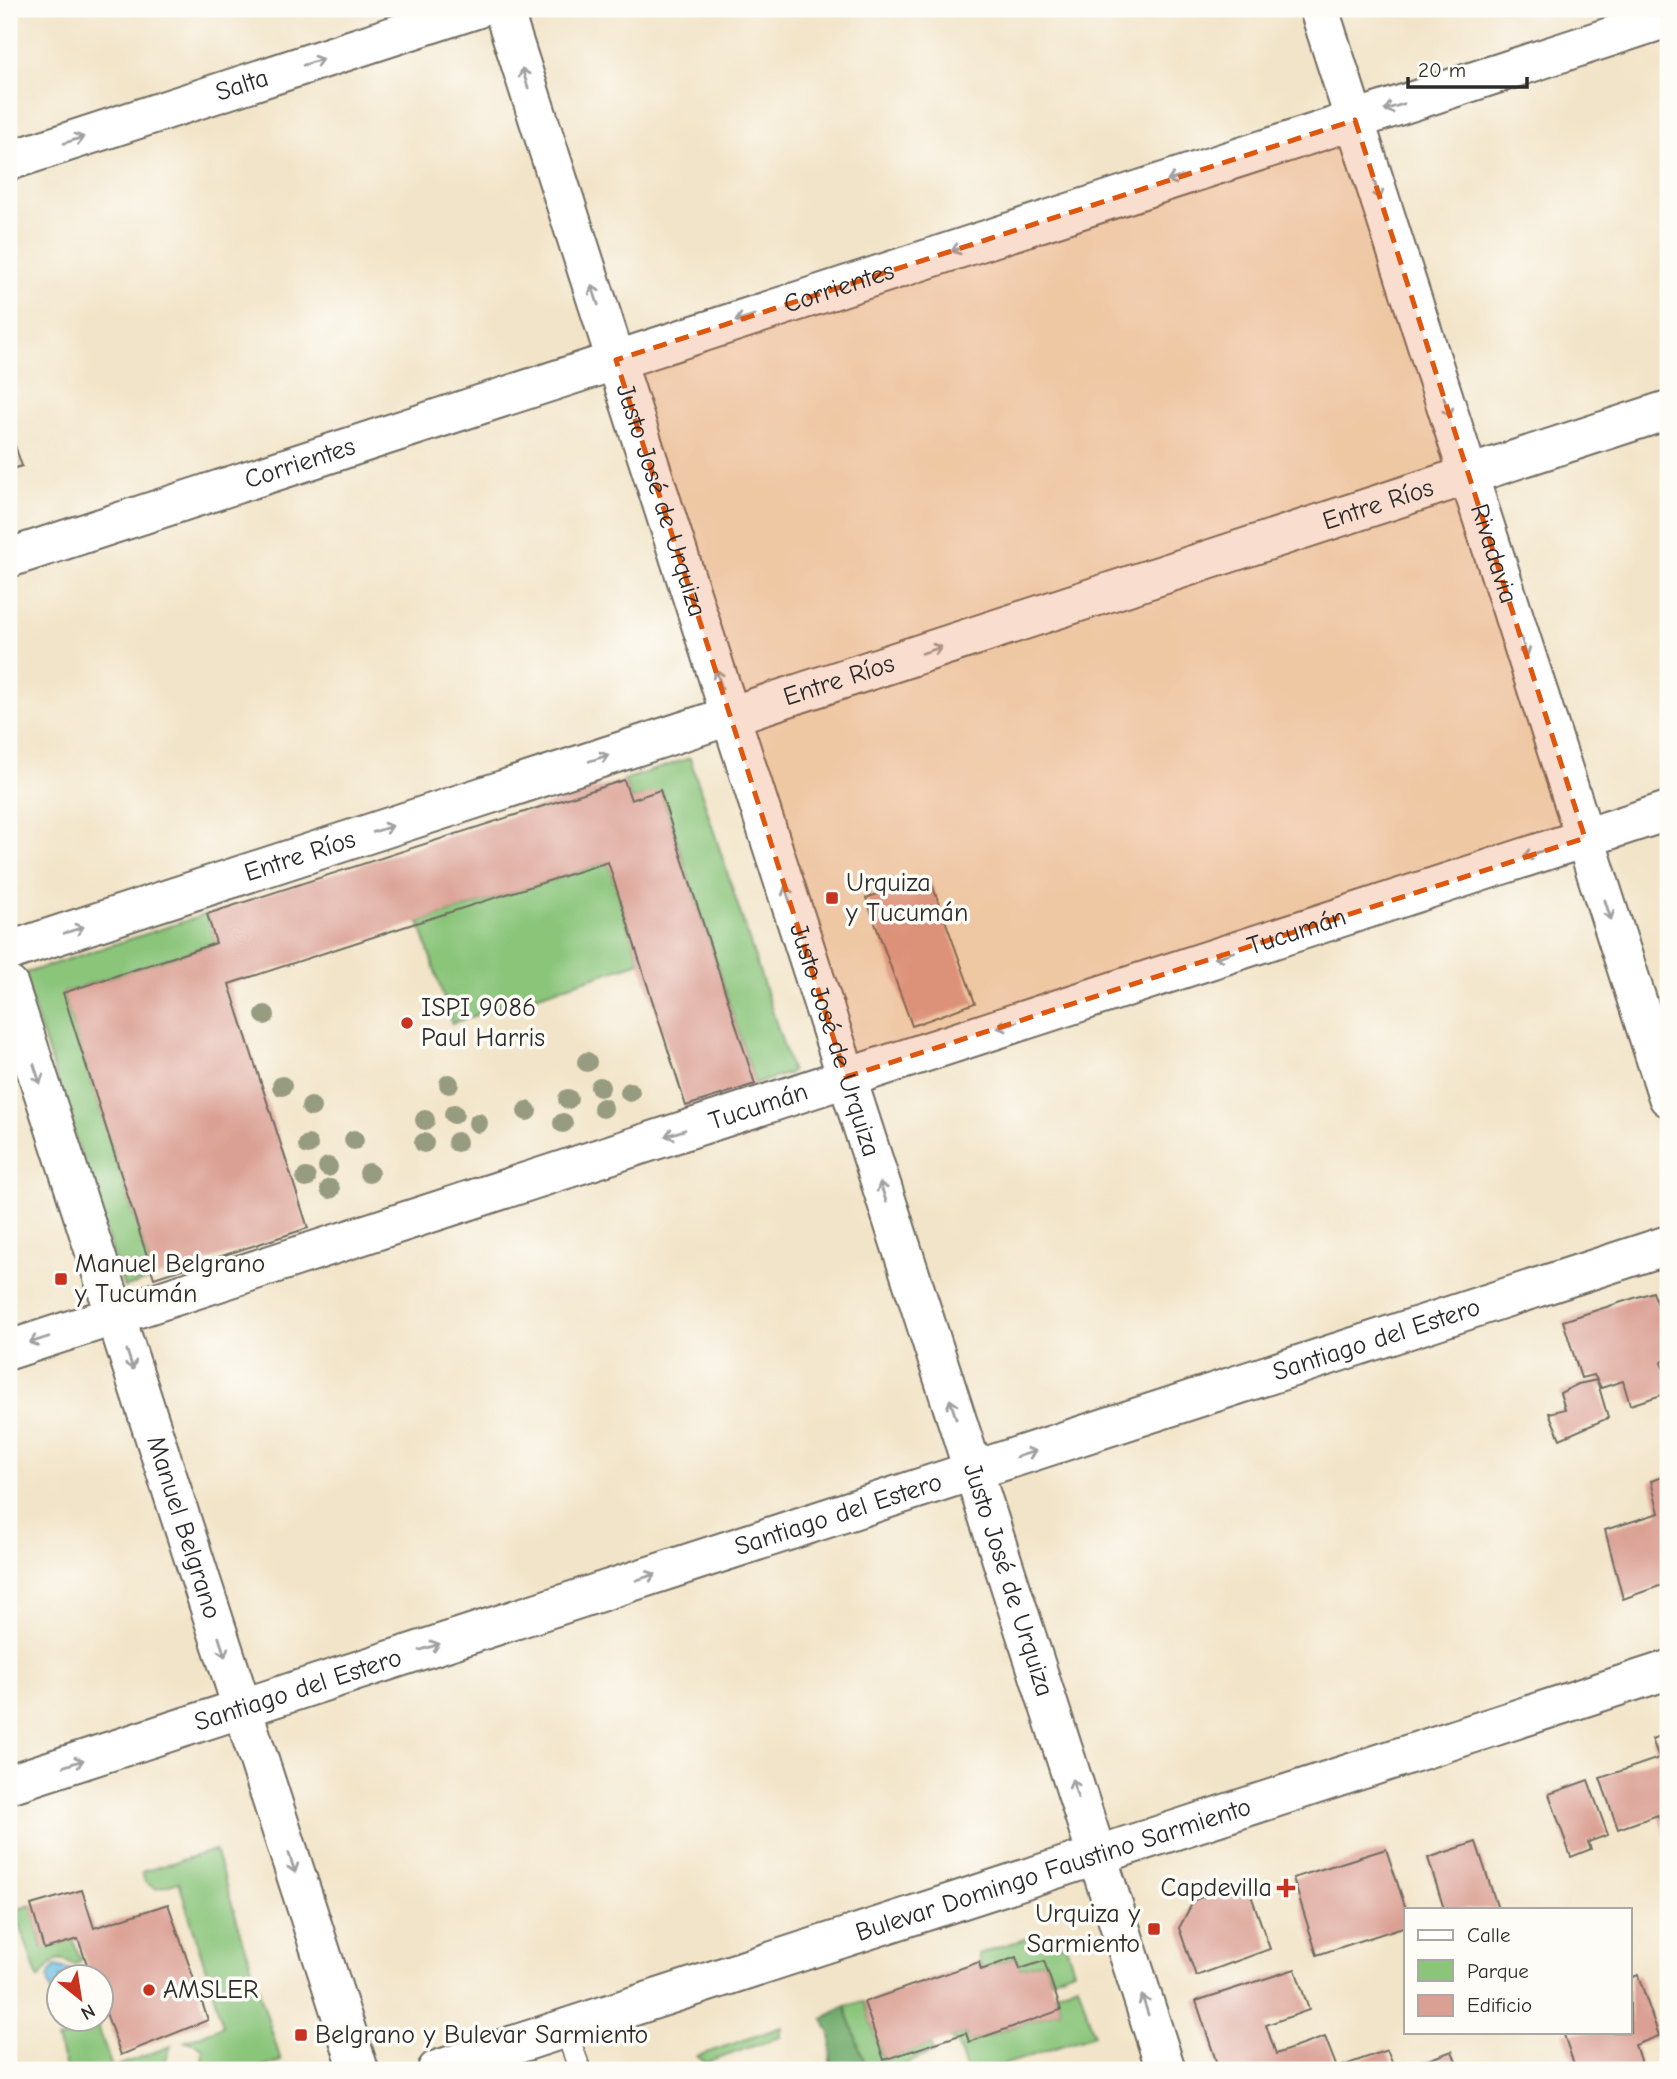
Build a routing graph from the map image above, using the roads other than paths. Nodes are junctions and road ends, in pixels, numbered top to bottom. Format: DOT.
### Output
graph roads {
  1 [pos="476,9"];
  2 [pos="503,9"];
  3 [pos="1319,9"];
  4 [pos="1668,18"];
  5 [pos="1355,120"];
  6 [pos="9,161"];
  7 [pos="616,360"];
  8 [pos="1668,410"];
  9 [pos="1468,475"];
  10 [pos="9,558"];
  11 [pos="730,715"];
  12 [pos="1668,811"];
  13 [pos="1585,838"];
  14 [pos="9,951"];
  15 [pos="9,986"];
  16 [pos="846,1077"];
  17 [pos="1668,1097"];
  18 [pos="1668,1245"];
  19 [pos="115,1315"];
  20 [pos="9,1350"];
  21 [pos="973,1471"];
  22 [pos="1668,1670"];
  23 [pos="242,1708"];
  24 [pos="9,1784"];
  25 [pos="1097,1855"];
  26 [pos="565,2028"];
  27 [pos="359,2070"];
  28 [pos="437,2070"];
  29 [pos="580,2070"];
  30 [pos="1166,2070"];
  6 -- 1 [label="street, Salta, one-way"];
  7 -- 2 [label="street, Justo José de Urquiza, one-way"];
  3 -- 5 [label="street, Rivadavia"];
  4 -- 5 [label="street, Corrientes, one-way"];
  5 -- 7 [label="street, Corrientes, one-way"];
  5 -- 9 [label="street, Rivadavia, one-way"];
  7 -- 10 [label="street, Corrientes"];
  11 -- 7 [label="street, Justo José de Urquiza, one-way"];
  8 -- 9 [label="street, Entre Ríos"];
  11 -- 9 [label="street, Entre Ríos, one-way"];
  9 -- 13 [label="street, Rivadavia, one-way"];
  14 -- 11 [label="street, Entre Ríos, one-way"];
  16 -- 11 [label="street, Justo José de Urquiza, one-way"];
  12 -- 13 [label="street, Tucumán"];
  13 -- 16 [label="street, Tucumán, one-way"];
  13 -- 17 [label="street, Rivadavia, one-way"];
  15 -- 19 [label="street, Manuel Belgrano, one-way"];
  16 -- 19 [label="street, Tucumán, one-way"];
  21 -- 16 [label="street, Justo José de Urquiza, one-way"];
  21 -- 18 [label="street, Santiago del Estero, one-way"];
  19 -- 20 [label="street, Tucumán, one-way"];
  19 -- 23 [label="street, Manuel Belgrano, one-way"];
  23 -- 21 [label="street, Santiago del Estero, one-way"];
  25 -- 21 [label="street, Justo José de Urquiza, one-way"];
  22 -- 25 [label="street, Bulevar Domingo Faustino Sarmiento"];
  24 -- 23 [label="street, Santiago del Estero, one-way"];
  23 -- 27 [label="street, Manuel Belgrano, one-way"];
  25 -- 26 [label="street, Bulevar Domingo Faustino Sarmiento"];
  30 -- 25 [label="street, Justo José de Urquiza, one-way"];
  26 -- 28 [label="street, Bulevar Domingo Faustino Sarmiento"];
  26 -- 29 [label="lane"];
}
